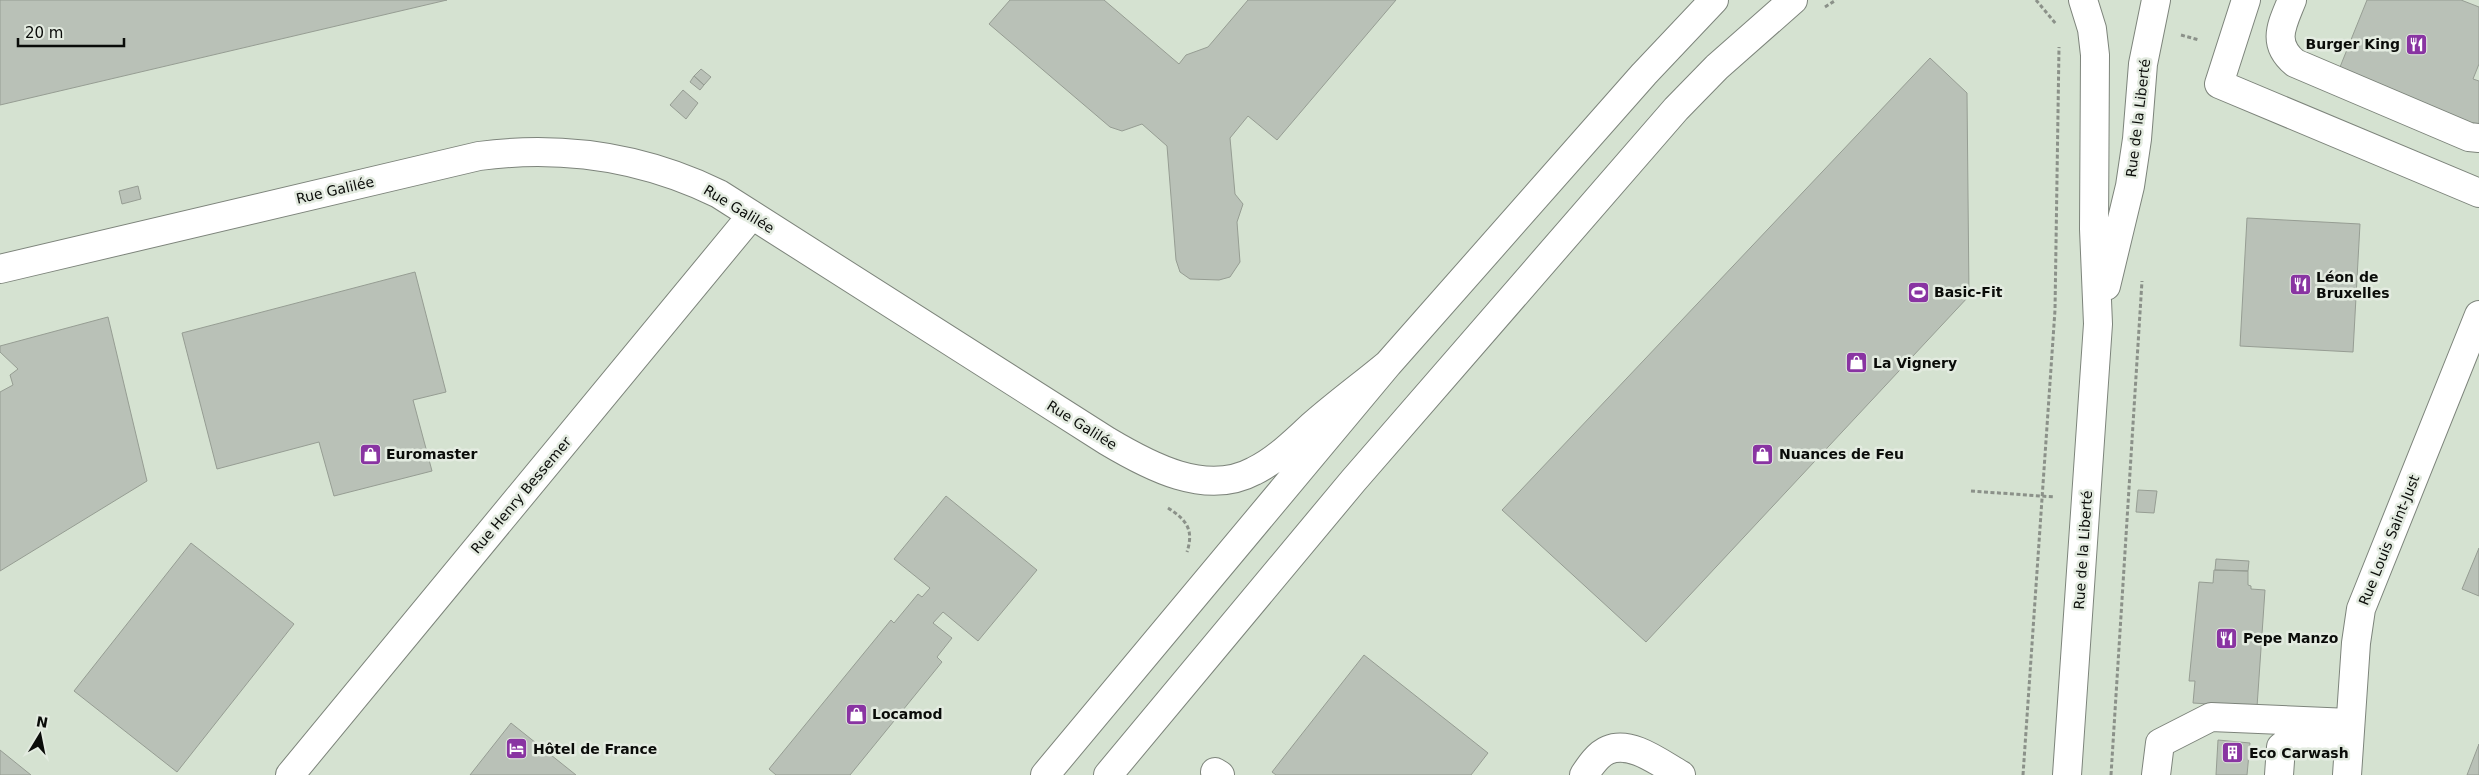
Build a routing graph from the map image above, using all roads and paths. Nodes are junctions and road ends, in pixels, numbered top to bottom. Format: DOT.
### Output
graph roads {
  1 [pos="1714,0"];
  2 [pos="1793,0"];
  3 [pos="2036,0"];
  4 [pos="2083,0"];
  5 [pos="2156,0"];
  6 [pos="2246,0"];
  7 [pos="2292,0"];
  8 [pos="2181,26"];
  9 [pos="2092,29"];
  10 [pos="2060,42"];
  11 [pos="2177,44"];
  12 [pos="2479,138"];
  13 [pos="2479,193"];
  14 [pos="752,215"];
  15 [pos="0,269"];
  16 [pos="2143,278"];
  17 [pos="2479,315"];
  18 [pos="2098,324"];
  19 [pos="1388,364"];
  20 [pos="1971,491"];
  21 [pos="2042,496"];
  22 [pos="2349,733"];
  23 [pos="290,775"];
  24 [pos="1045,775"];
  25 [pos="1108,775"];
  26 [pos="1584,775"];
  27 [pos="1681,775"];
  28 [pos="2023,775"];
  29 [pos="2067,775"];
  30 [pos="2111,775"];
  31 [pos="2156,775"];
  32 [pos="2279,775"];
  33 [pos="2347,775"];
  1 -- 19 [label="street"];
  2 -- 25 [label="street"];
  3 -- 10 [label="path"];
  4 -- 9 [label="street, Rue de la Liberté"];
  5 -- 18 [label="street, Rue de la Liberté"];
  6 -- 13 [label="street"];
  7 -- 12 [label="street"];
  8 -- 11 [label="path"];
  9 -- 10 [label="path"];
  9 -- 18 [label="street, Rue de la Liberté"];
  10 -- 21 [label="path"];
  14 -- 15 [label="street, Rue Galilée"];
  14 -- 19 [label="street, Rue Galilée"];
  14 -- 23 [label="street, Rue Henry Bessemer"];
  16 -- 30 [label="path"];
  17 -- 22 [label="street, Rue Louis Saint-Just"];
  18 -- 29 [label="street, Rue de la Liberté"];
  19 -- 24 [label="street"];
  20 -- 21 [label="path"];
  21 -- 28 [label="path"];
  22 -- 31 [label="street"];
  22 -- 32 [label="street"];
  22 -- 33 [label="street, Rue Louis Saint-Just"];
  26 -- 27 [label="street"];
}
